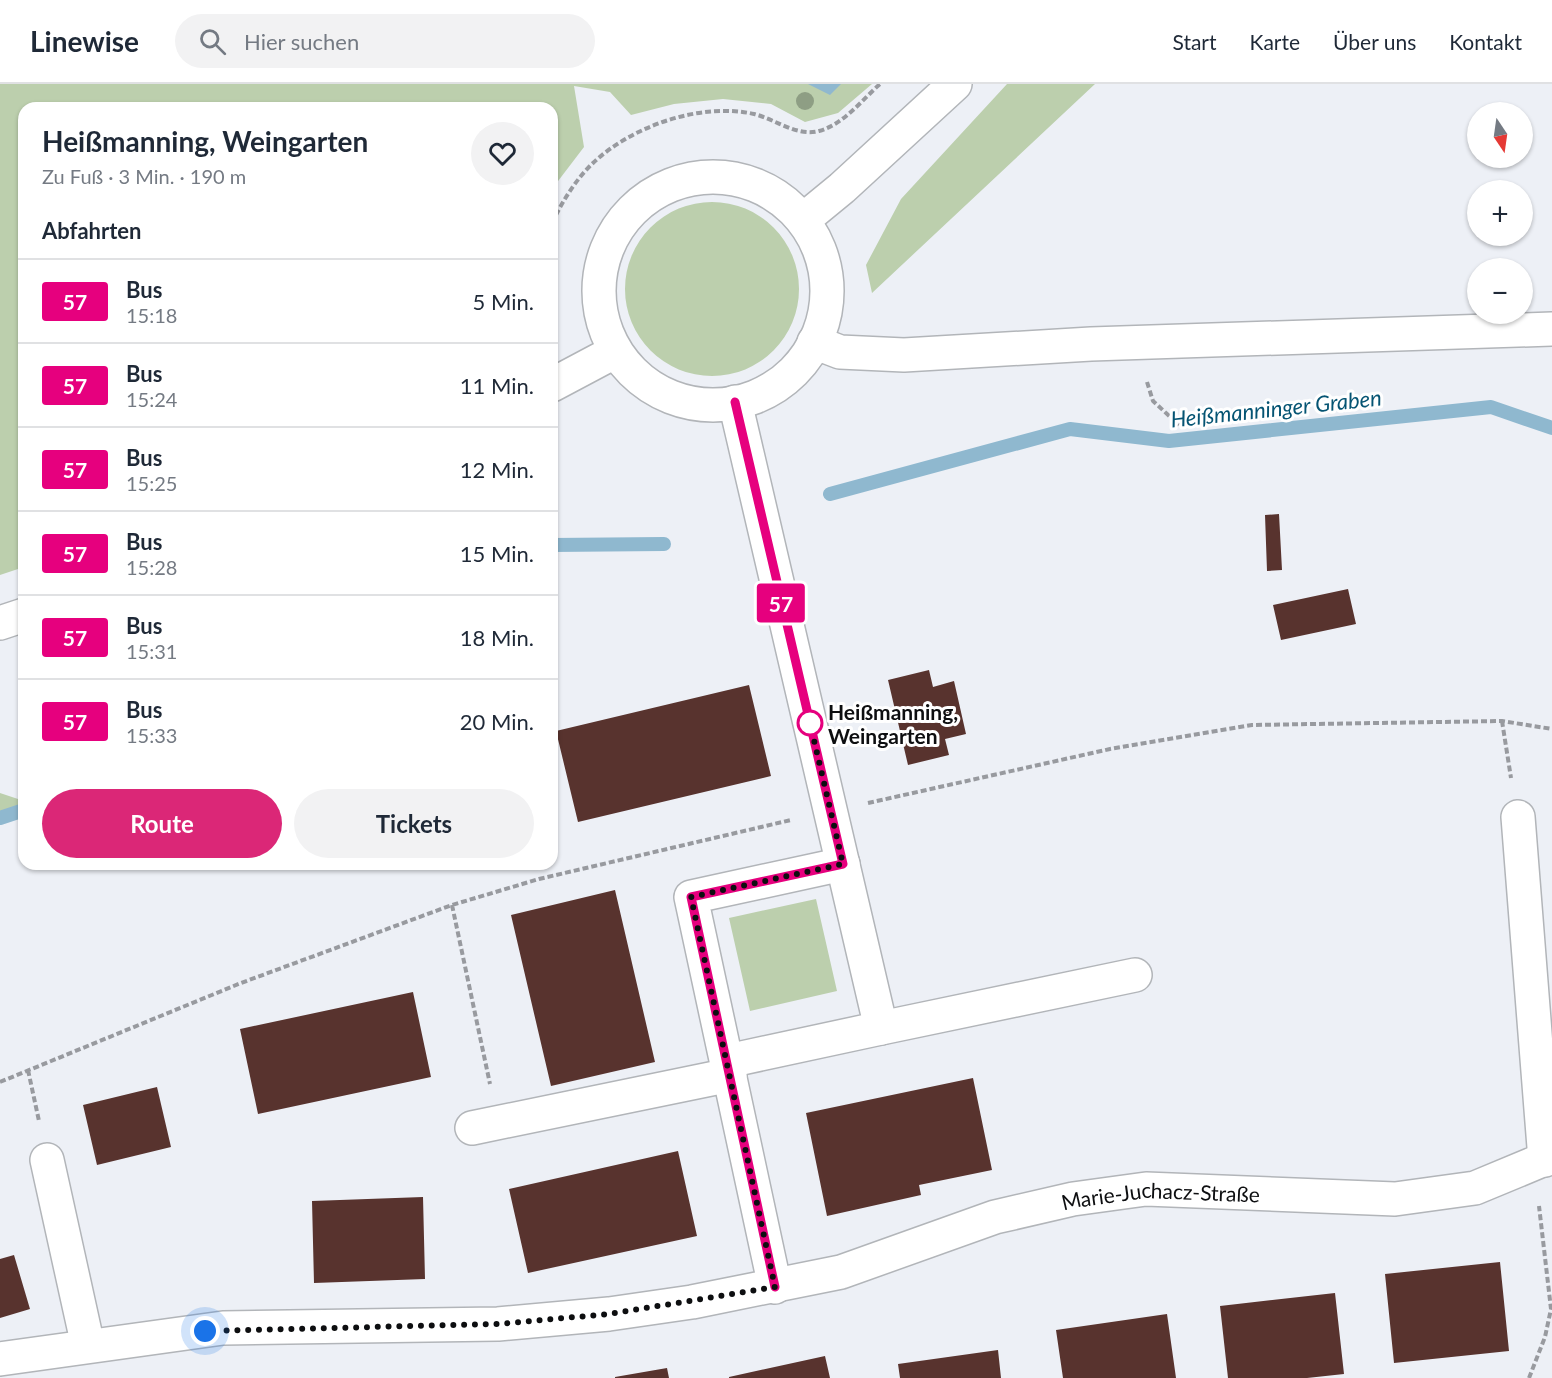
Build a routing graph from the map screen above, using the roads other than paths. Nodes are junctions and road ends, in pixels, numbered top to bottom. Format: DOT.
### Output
graph roads {
  1 [pos="955,84"];
  2 [pos="803,220"];
  3 [pos="1552,329"];
  4 [pos="814,342"];
  5 [pos="616,351"];
  6 [pos="558,382"];
  7 [pos="735,402"];
  8 [pos="18,617"];
  9 [pos="0,623"];
  10 [pos="1518,817"];
  11 [pos="843,864"];
  12 [pos="1136,975"];
  13 [pos="881,1028"];
  14 [pos="729,1068"];
  15 [pos="486,1125"];
  16 [pos="47,1160"];
  17 [pos="1543,1160"];
  18 [pos="775,1287"];
  19 [pos="88,1346"];
  20 [pos="0,1359"];
  1 -- 2 [label="street"];
  2 -- 4 [label="street"];
  2 -- 5 [label="street"];
  3 -- 4 [label="street"];
  4 -- 7 [label="street"];
  5 -- 6 [label="street"];
  5 -- 7 [label="street"];
  7 -- 11 [label="street"];
  8 -- 9 [label="street"];
  10 -- 17 [label="street"];
  11 -- 13 [label="street"];
  11 -- 14 [label="street"];
  12 -- 13 [label="street"];
  13 -- 14 [label="street"];
  14 -- 15 [label="street"];
  14 -- 18 [label="street"];
  16 -- 19 [label="street"];
  17 -- 18 [label="street, Marie-Juchacz-Straße"];
  18 -- 19 [label="street, Marie-Juchacz-Straße"];
  19 -- 20 [label="street, Marie-Juchacz-Straße"];
}
